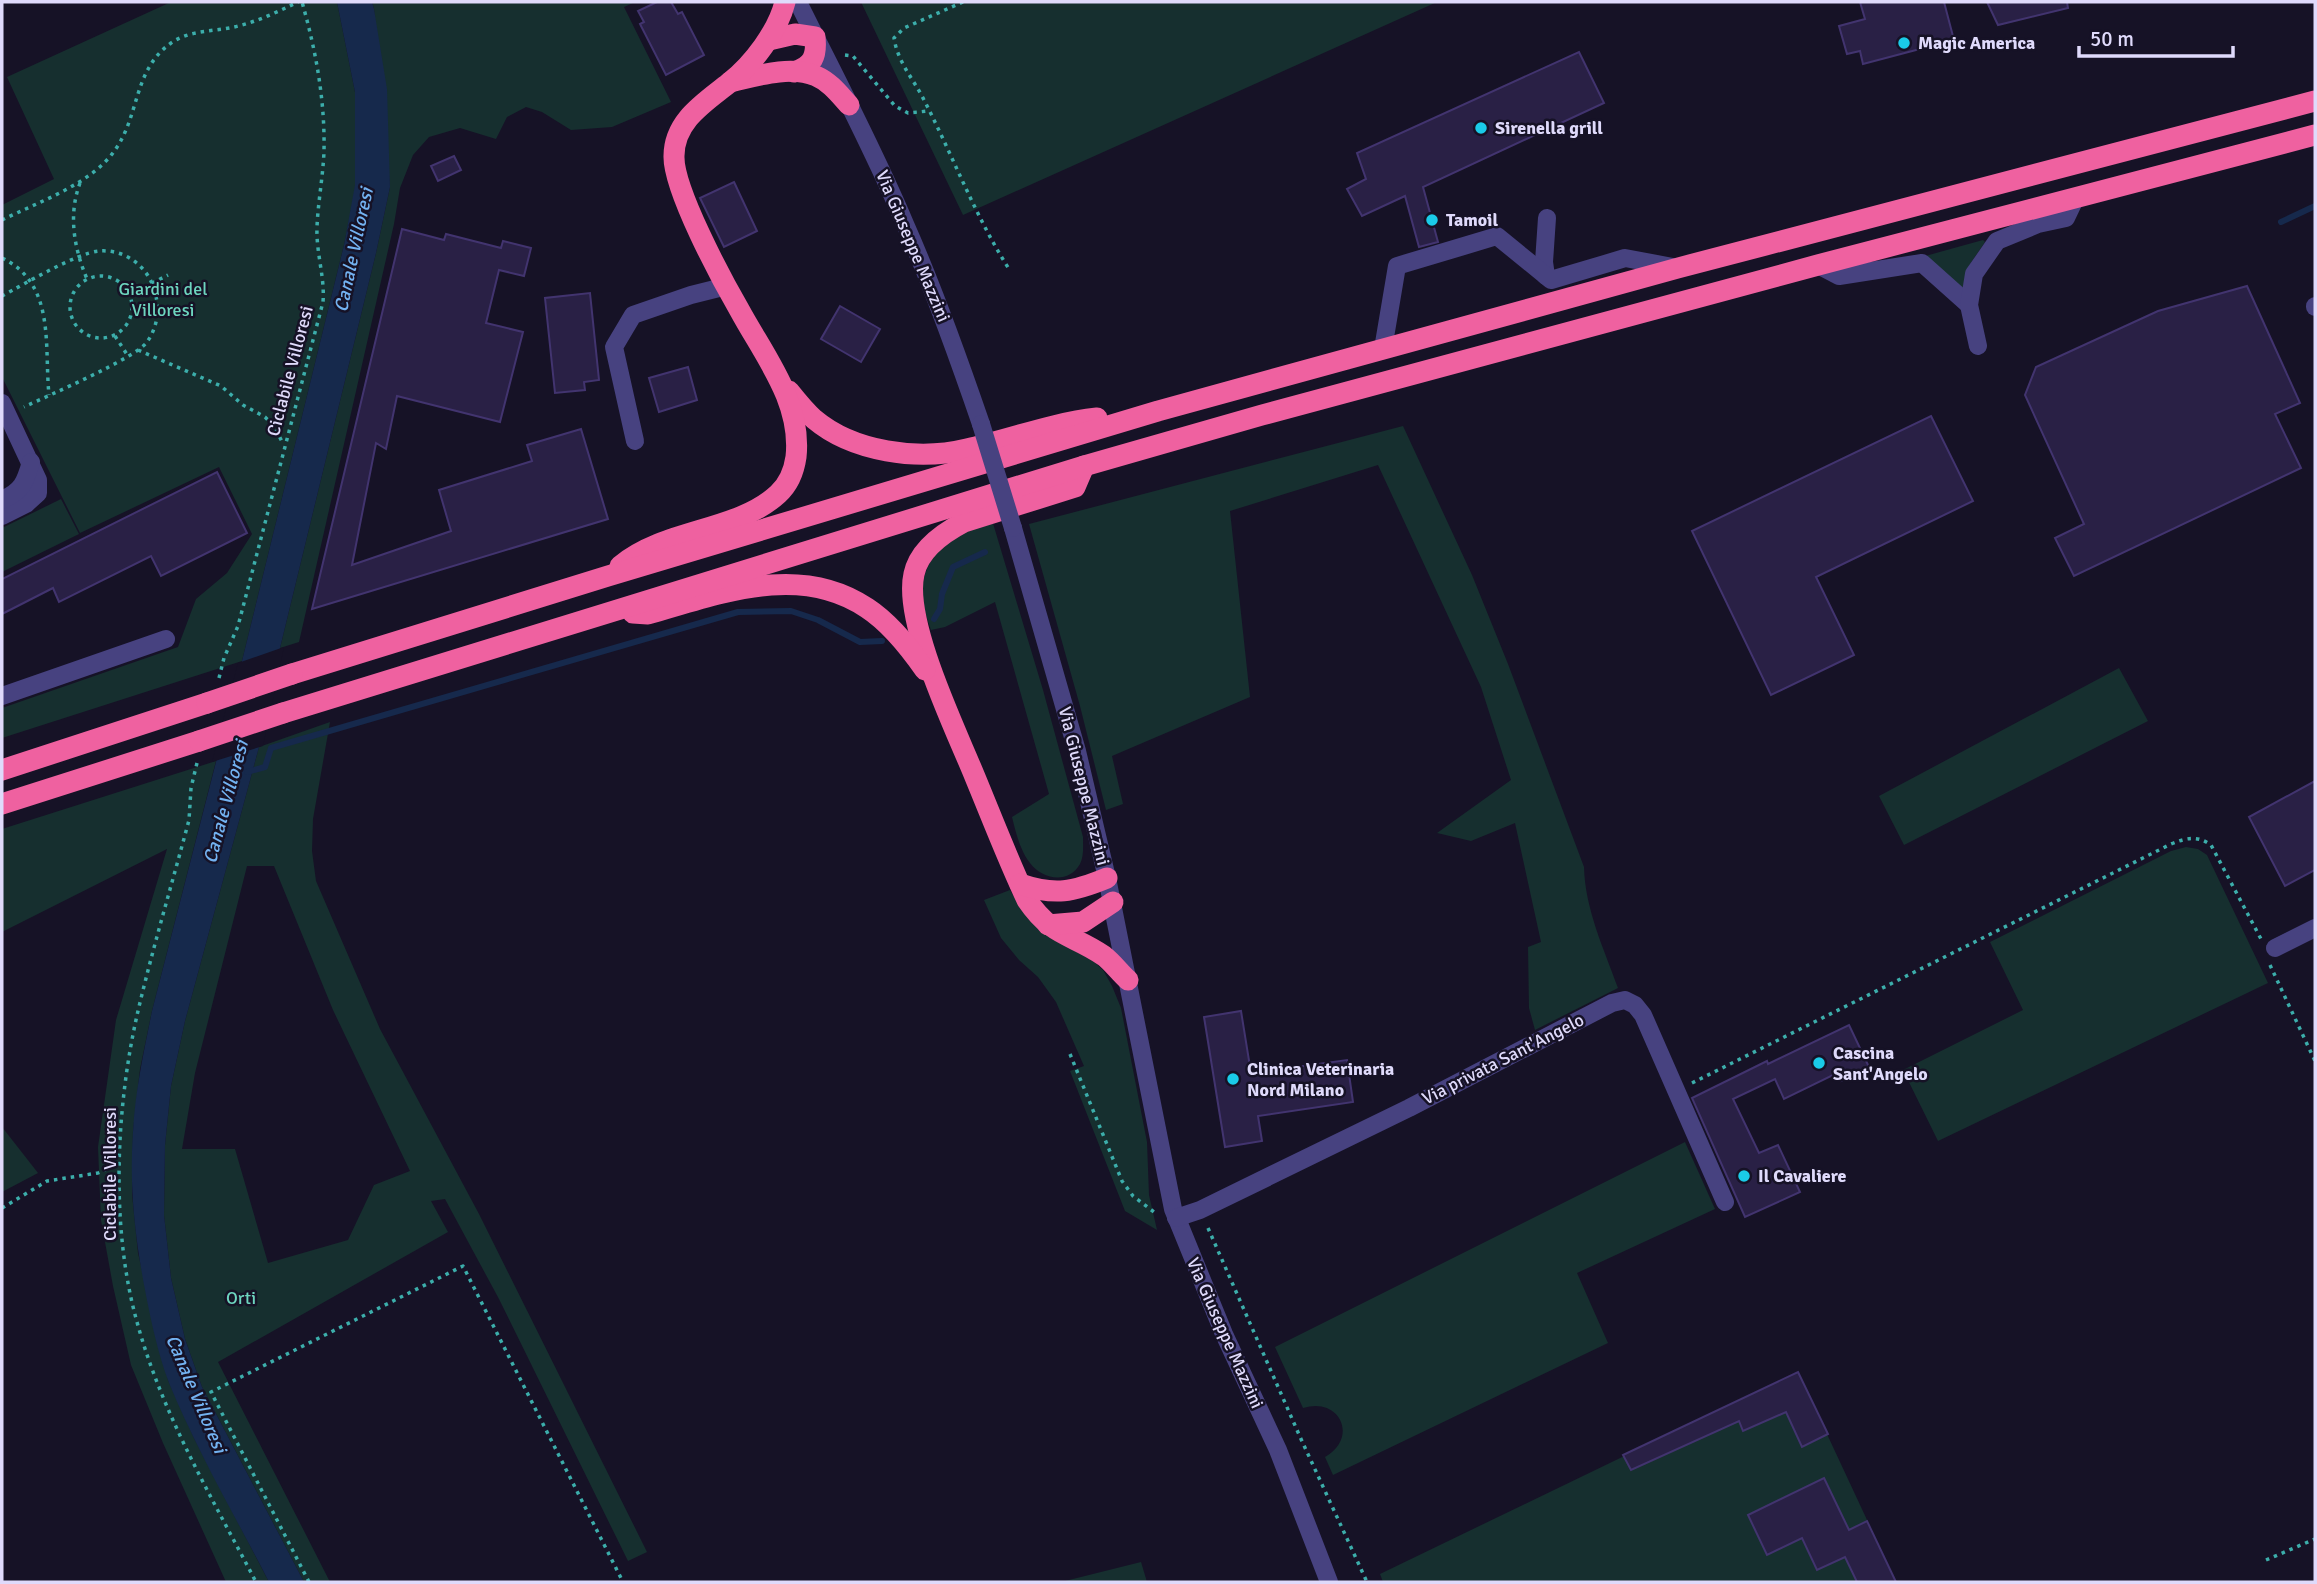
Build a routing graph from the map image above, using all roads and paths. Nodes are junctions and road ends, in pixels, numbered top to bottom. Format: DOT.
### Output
graph roads {
  1 [pos="300,2"];
  2 [pos="785,2"];
  3 [pos="798,2"];
  4 [pos="962,2"];
  5 [pos="816,37"];
  6 [pos="769,40"];
  7 [pos="826,58"];
  8 [pos="794,72"];
  9 [pos="730,82"];
  10 [pos="2315,101"];
  11 [pos="849,105"];
  12 [pos="929,111"];
  13 [pos="2315,135"];
  14 [pos="80,181"];
  15 [pos="2076,197"];
  16 [pos="1548,218"];
  17 [pos="2,220"];
  18 [pos="78,257"];
  19 [pos="2,258"];
  20 [pos="1818,265"];
  21 [pos="1678,268"];
  22 [pos="1009,269"];
  23 [pos="168,275"];
  24 [pos="1546,276"];
  25 [pos="87,279"];
  26 [pos="31,281"];
  27 [pos="152,282"];
  28 [pos="727,286"];
  29 [pos="129,295"];
  30 [pos="2,296"];
  31 [pos="1969,305"];
  32 [pos="114,336"];
  33 [pos="1978,346"];
  34 [pos="1383,349"];
  35 [pos="137,350"];
  36 [pos="128,356"];
  37 [pos="775,373"];
  38 [pos="49,395"];
  39 [pos="5,409"];
  40 [pos="1158,411"];
  41 [pos="635,441"];
  42 [pos="284,446"];
  43 [pos="31,462"];
  44 [pos="1084,466"];
  45 [pos="2,500"];
  46 [pos="2,516"];
  47 [pos="608,576"];
  48 [pos="618,608"];
  49 [pos="166,639"];
  50 [pos="224,658"];
  51 [pos="937,686"];
  52 [pos="2,696"];
  53 [pos="208,703"];
  54 [pos="2,754"];
  55 [pos="2,770"];
  56 [pos="191,788"];
  57 [pos="2,804"];
  58 [pos="1107,878"];
  59 [pos="1020,884"];
  60 [pos="1113,902"];
  61 [pos="1048,925"];
  62 [pos="2315,928"];
  63 [pos="2275,948"];
  64 [pos="1128,980"];
  65 [pos="1070,1054"];
  66 [pos="2315,1061"];
  67 [pos="1676,1091"];
  68 [pos="120,1163"];
  69 [pos="1725,1202"];
  70 [pos="2,1208"];
  71 [pos="1200,1210"];
  72 [pos="1176,1218"];
  73 [pos="1278,1450"];
  74 [pos="2315,1539"];
  75 [pos="2266,1560"];
  76 [pos="256,1582"];
  77 [pos="309,1582"];
  78 [pos="623,1582"];
  79 [pos="1317,1582"];
  80 [pos="1328,1582"];
  81 [pos="1367,1582"];
  1 -- 14 [label="path"];
  1 -- 42 [label="path, Ciclabile Villoresi"];
  2 -- 6 [label="highway"];
  3 -- 5 [label="street, Via Giuseppe Mazzini"];
  4 -- 12 [label="path"];
  5 -- 6 [label="highway"];
  5 -- 7 [label="street, Via Giuseppe Mazzini"];
  5 -- 8 [label="highway"];
  6 -- 9 [label="highway"];
  7 -- 11 [label="street, Via Giuseppe Mazzini"];
  7 -- 12 [label="path"];
  8 -- 9 [label="highway"];
  8 -- 11 [label="highway"];
  9 -- 28 [label="highway"];
  10 -- 21 [label="highway"];
  11 -- 58 [label="street, Via Giuseppe Mazzini, bridge"];
  12 -- 22 [label="path"];
  13 -- 15 [label="highway"];
  14 -- 17 [label="path"];
  14 -- 18 [label="path"];
  15 -- 20 [label="highway"];
  15 -- 31 [label="street"];
  16 -- 24 [label="street"];
  18 -- 25 [label="path"];
  18 -- 26 [label="path"];
  18 -- 27 [label="path"];
  19 -- 26 [label="path"];
  20 -- 31 [label="street"];
  20 -- 44 [label="highway"];
  21 -- 24 [label="street"];
  21 -- 34 [label="highway"];
  23 -- 27 [label="path"];
  24 -- 34 [label="street"];
  25 -- 29 [label="path"];
  25 -- 32 [label="path"];
  26 -- 30 [label="path"];
  26 -- 38 [label="path"];
  27 -- 29 [label="path"];
  27 -- 35 [label="path"];
  28 -- 37 [label="highway"];
  28 -- 41 [label="street"];
  29 -- 32 [label="path"];
  31 -- 33 [label="street"];
  32 -- 36 [label="path"];
  34 -- 40 [label="highway"];
  35 -- 36 [label="path"];
  35 -- 42 [label="path"];
  36 -- 38 [label="path"];
  37 -- 40 [label="highway"];
  37 -- 47 [label="highway"];
  38 -- 39 [label="path"];
  39 -- 43 [label="street"];
  40 -- 47 [label="highway"];
  42 -- 50 [label="path, Ciclabile Villoresi"];
  43 -- 45 [label="street"];
  43 -- 46 [label="street"];
  44 -- 48 [label="highway"];
  44 -- 51 [label="highway"];
  47 -- 53 [label="highway, bridge"];
  48 -- 51 [label="highway"];
  48 -- 57 [label="highway, bridge"];
  49 -- 52 [label="street"];
  51 -- 59 [label="highway"];
  53 -- 54 [label="highway"];
  53 -- 55 [label="highway"];
  56 -- 68 [label="path, Ciclabile Villoresi"];
  58 -- 59 [label="highway"];
  58 -- 60 [label="street, Via Giuseppe Mazzini"];
  59 -- 61 [label="highway"];
  60 -- 61 [label="highway"];
  60 -- 64 [label="street, Via Giuseppe Mazzini"];
  61 -- 64 [label="highway"];
  62 -- 63 [label="street"];
  63 -- 66 [label="path"];
  63 -- 67 [label="path"];
  64 -- 72 [label="street, Via Giuseppe Mazzini"];
  65 -- 72 [label="path"];
  67 -- 69 [label="street, Via privata Sant'Angelo"];
  67 -- 71 [label="street, Via privata Sant'Angelo"];
  68 -- 70 [label="path"];
  68 -- 76 [label="path, Ciclabile Villoresi"];
  71 -- 72 [label="street, Via privata Sant'Angelo"];
  71 -- 81 [label="path"];
  72 -- 73 [label="street, Via Giuseppe Mazzini"];
  73 -- 79 [label="street"];
  73 -- 80 [label="street, Via Giuseppe Mazzini"];
  74 -- 75 [label="path"];
  77 -- 78 [label="path"];
}
